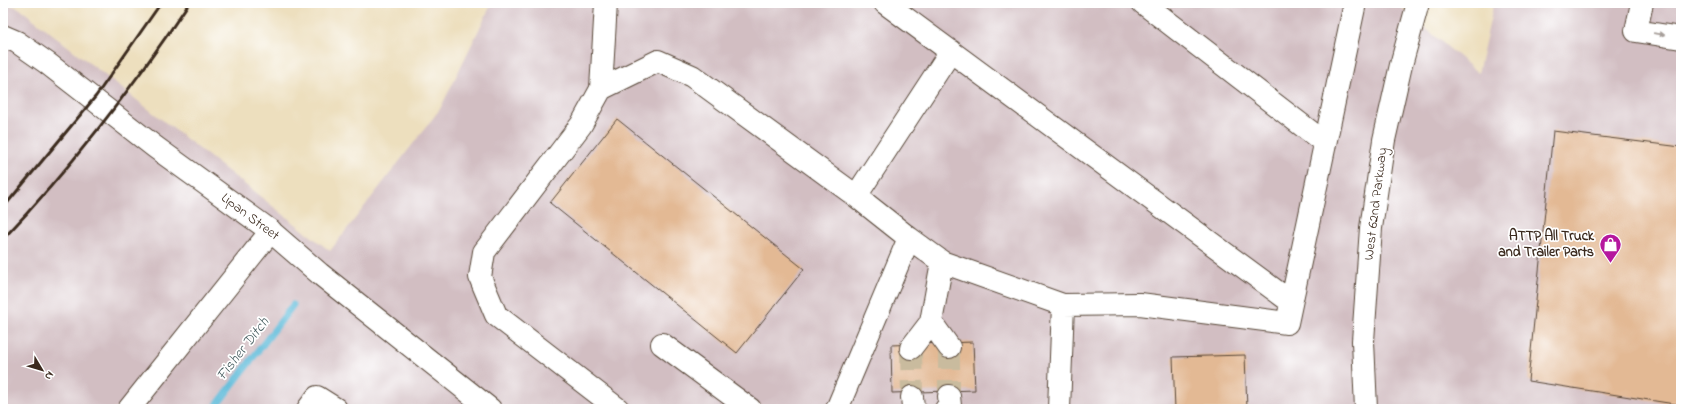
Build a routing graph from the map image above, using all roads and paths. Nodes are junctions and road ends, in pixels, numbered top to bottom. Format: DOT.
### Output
graph roads {
  1 [pos="606,3"];
  2 [pos="885,3"];
  3 [pos="1143,3"];
  4 [pos="1355,3"];
  5 [pos="1418,3"];
  6 [pos="1642,3"];
  7 [pos="3,36"];
  8 [pos="1681,38"];
  9 [pos="950,51"];
  10 [pos="601,89"];
  11 [pos="1325,143"];
  12 [pos="856,196"];
  13 [pos="271,231"];
  14 [pos="909,238"];
  15 [pos="942,262"];
  16 [pos="1291,302"];
  17 [pos="1063,304"];
  18 [pos="931,322"];
  19 [pos="662,344"];
  20 [pos="949,346"];
  21 [pos="911,348"];
  22 [pos="129,409"];
  23 [pos="308,409"];
  24 [pos="336,409"];
  25 [pos="490,409"];
  26 [pos="618,409"];
  27 [pos="750,409"];
  28 [pos="837,409"];
  29 [pos="1059,409"];
  30 [pos="1366,409"];
  1 -- 10 [label="street"];
  2 -- 9 [label="street"];
  3 -- 11 [label="street"];
  4 -- 11 [label="street"];
  5 -- 30 [label="street, West 62nd Parkway"];
  6 -- 8 [label="street, one-way"];
  7 -- 13 [label="street, Lipan Street"];
  9 -- 12 [label="street"];
  9 -- 16 [label="street"];
  10 -- 12 [label="street"];
  10 -- 26 [label="street"];
  11 -- 16 [label="street"];
  12 -- 14 [label="street"];
  13 -- 22 [label="street"];
  13 -- 25 [label="street, Lipan Street"];
  14 -- 15 [label="street"];
  14 -- 28 [label="street"];
  15 -- 17 [label="street"];
  15 -- 18 [label="street"];
  16 -- 17 [label="street"];
  17 -- 29 [label="street"];
  18 -- 20 [label="street"];
  18 -- 21 [label="street"];
  19 -- 27 [label="street"];
  23 -- 24 [label="street"];
}
